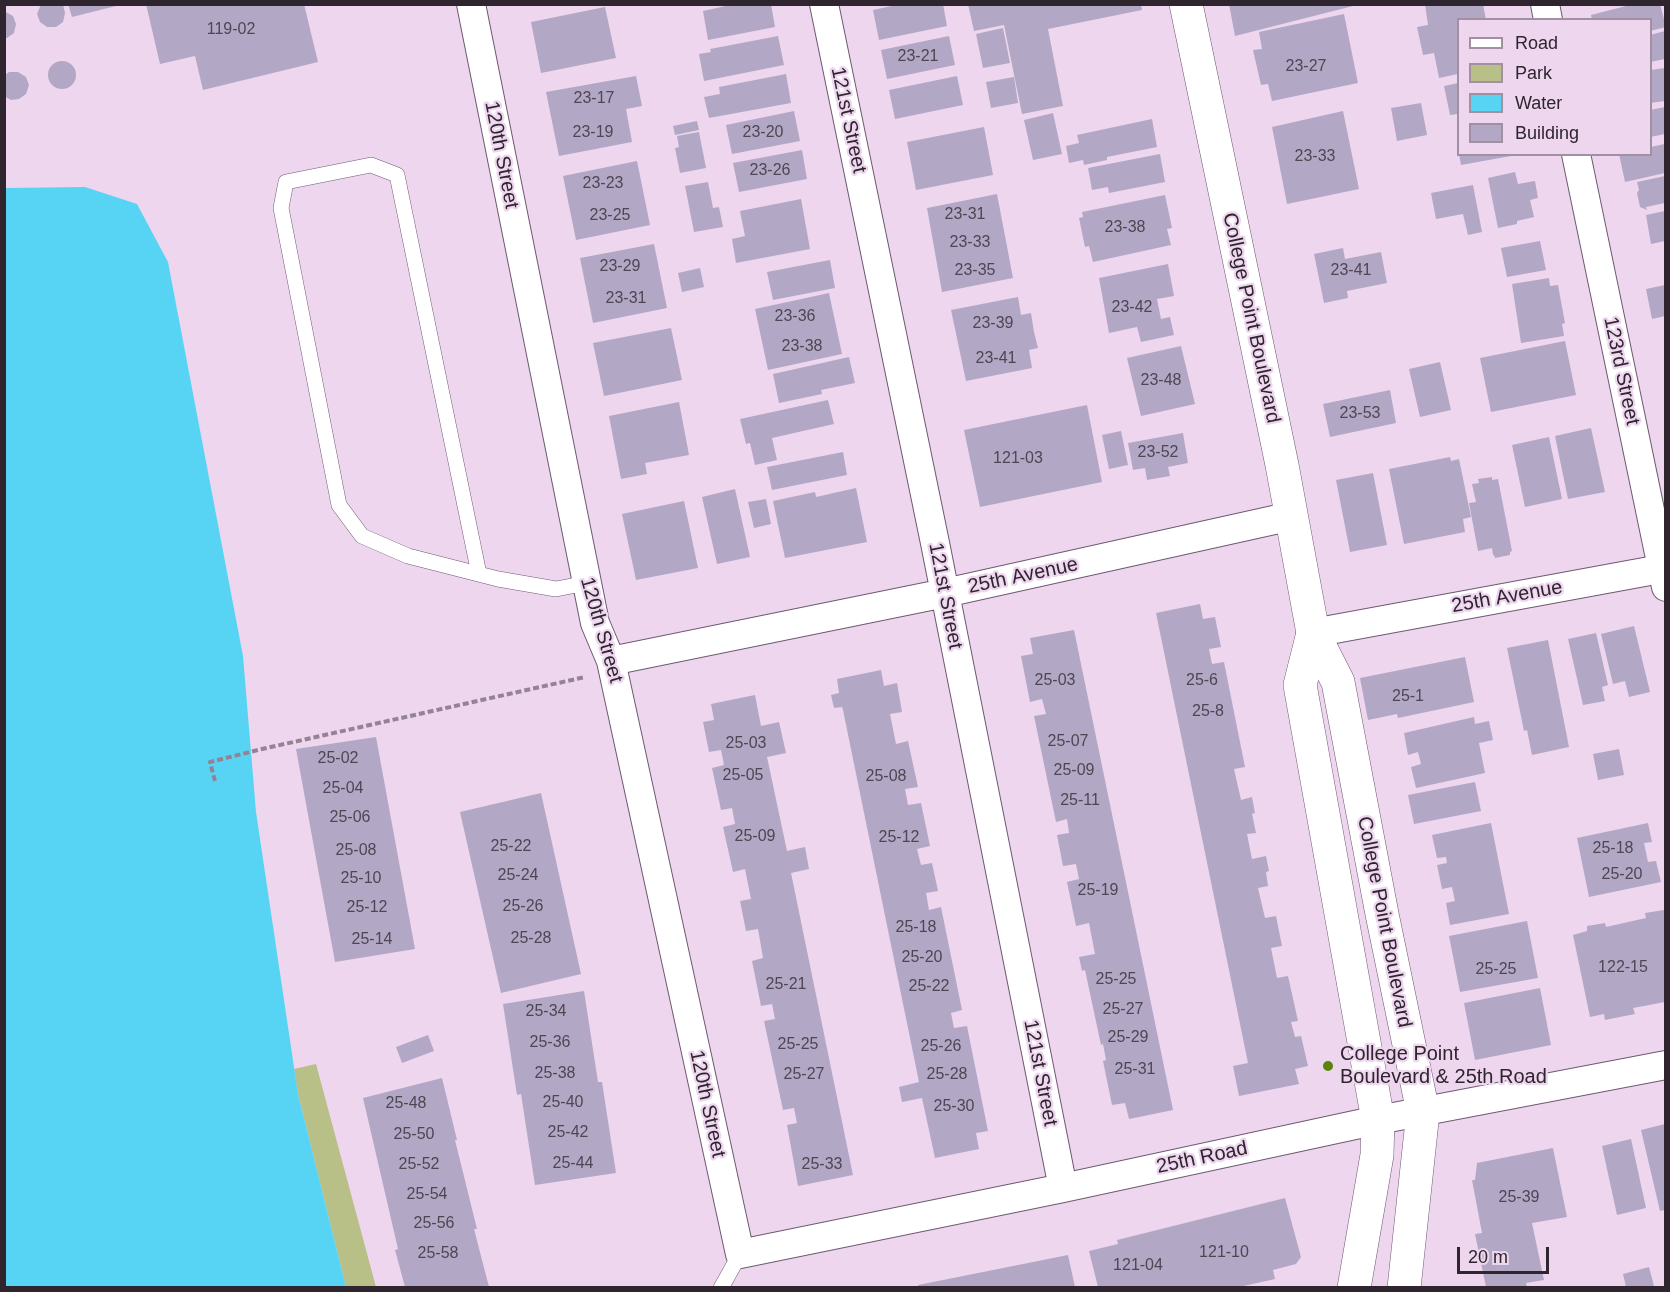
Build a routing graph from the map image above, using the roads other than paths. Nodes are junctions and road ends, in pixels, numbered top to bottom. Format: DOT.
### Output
graph roads {
  1 [pos="471,4"];
  2 [pos="824,4"];
  3 [pos="1186,4"];
  4 [pos="1576,156"];
  5 [pos="1292,516"];
  6 [pos="479,574"];
  7 [pos="1664,575"];
  8 [pos="586,583"];
  9 [pos="945,593"];
  10 [pos="1313,633"];
  11 [pos="612,666"];
  12 [pos="1665,1065"];
  13 [pos="1423,1112"];
  14 [pos="1378,1120"];
  15 [pos="1063,1188"];
  16 [pos="740,1254"];
  17 [pos="721,1287"];
  18 [pos="1354,1287"];
  19 [pos="1404,1287"];
  1 -- 8 [label="street, 120th Street"];
  2 -- 9 [label="street, 121st Street"];
  3 -- 5 [label="main road, College Point Boulevard"];
  4 -- 7 [label="street, 123rd Street"];
  5 -- 9 [label="street, 25th Avenue"];
  5 -- 10 [label="main road, College Point Boulevard"];
  6 -- 6 [label="lane"];
  6 -- 8 [label="lane"];
  7 -- 10 [label="street, 25th Avenue"];
  8 -- 11 [label="street, 120th Street"];
  9 -- 11 [label="street, 25th Avenue"];
  9 -- 15 [label="street, 121st Street"];
  10 -- 13 [label="main road, College Point Boulevard"];
  10 -- 14 [label="main road, College Point Boulevard"];
  11 -- 16 [label="street, 120th Street"];
  12 -- 13 [label="street, 25th Road"];
  13 -- 14 [label="street, 25th Road"];
  13 -- 19 [label="main road, College Point Boulevard"];
  14 -- 15 [label="street, 25th Road"];
  14 -- 18 [label="main road, College Point Boulevard"];
  15 -- 16 [label="street, 25th Road"];
  16 -- 17 [label="lane"];
}
